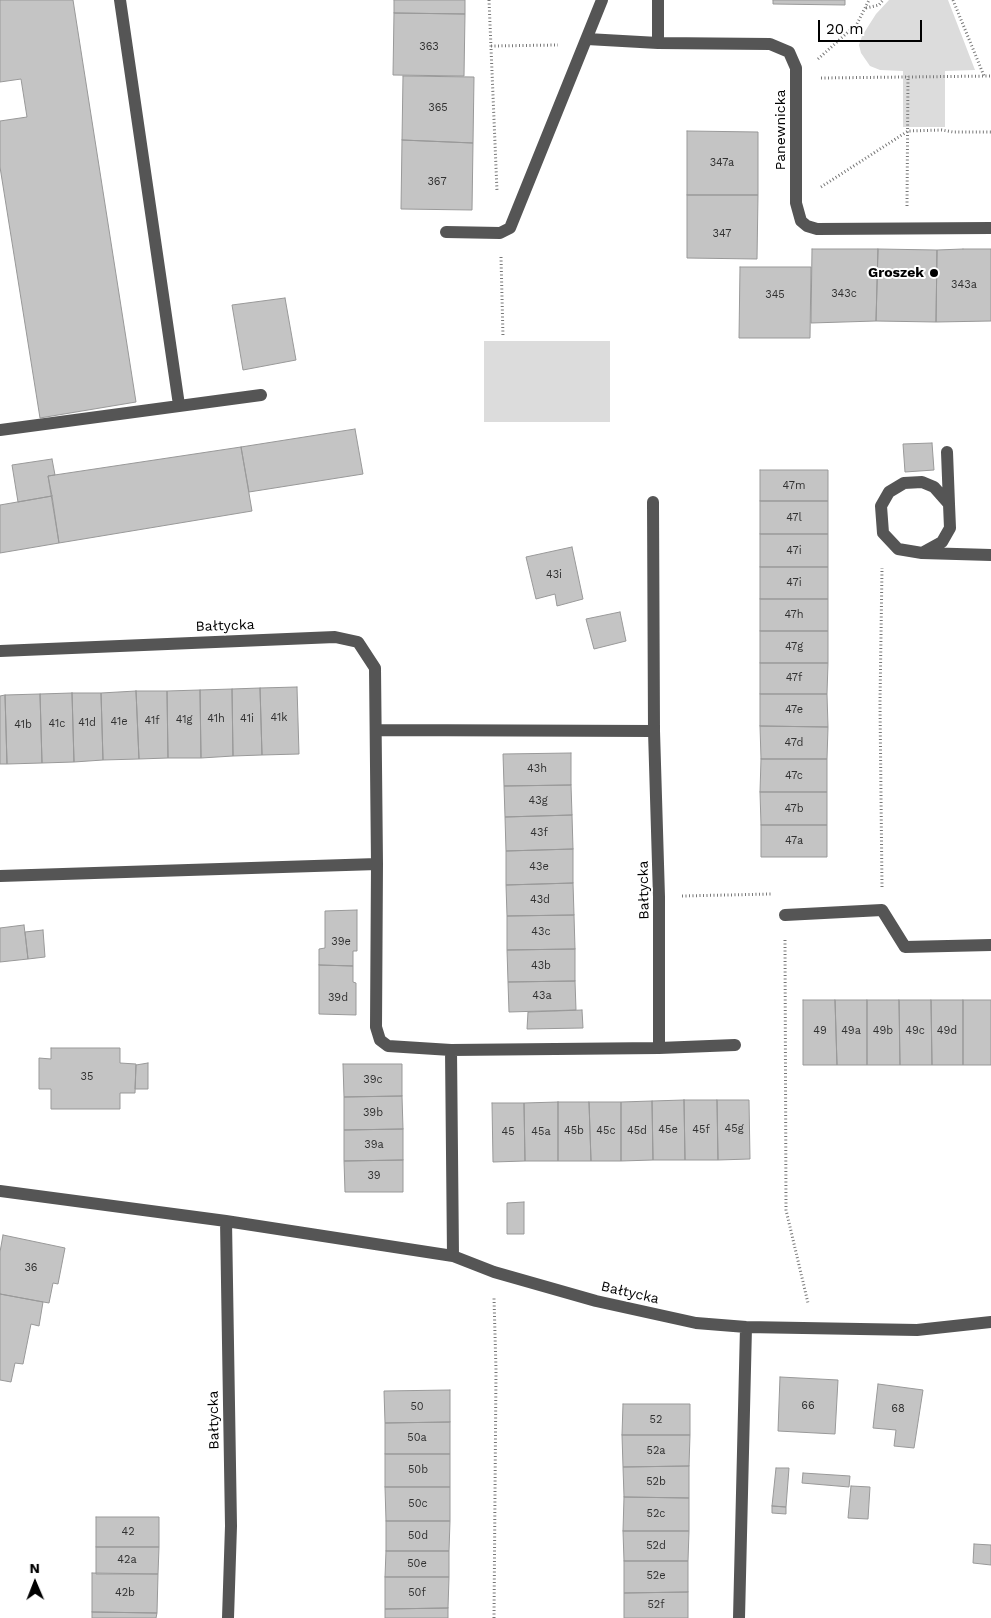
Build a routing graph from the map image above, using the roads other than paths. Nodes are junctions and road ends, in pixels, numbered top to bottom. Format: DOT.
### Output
graph roads {
  1 [pos="120,0"];
  2 [pos="602,0"];
  3 [pos="658,0"];
  4 [pos="587,40"];
  5 [pos="658,43"];
  6 [pos="991,228"];
  7 [pos="446,232"];
  8 [pos="261,395"];
  9 [pos="179,406"];
  10 [pos="0,430"];
  11 [pos="947,452"];
  12 [pos="653,502"];
  13 [pos="949,504"];
  14 [pos="922,553"];
  15 [pos="991,555"];
  16 [pos="0,651"];
  17 [pos="376,730"];
  18 [pos="654,731"];
  19 [pos="377,864"];
  20 [pos="0,876"];
  21 [pos="785,915"];
  22 [pos="991,944"];
  23 [pos="735,1045"];
  24 [pos="659,1048"];
  25 [pos="451,1050"];
  26 [pos="0,1191"];
  27 [pos="226,1221"];
  28 [pos="454,1256"];
  29 [pos="991,1322"];
  30 [pos="746,1327"];
  31 [pos="228,1618"];
  32 [pos="739,1618"];
  1 -- 9 [label="street"];
  2 -- 4 [label="street"];
  3 -- 5 [label="street"];
  4 -- 5 [label="street, Panewnicka"];
  4 -- 7 [label="street"];
  5 -- 6 [label="street, Panewnicka"];
  8 -- 9 [label="street"];
  9 -- 10 [label="street"];
  11 -- 13 [label="street"];
  12 -- 18 [label="street, Bałtycka"];
  13 -- 14 [label="street"];
  13 -- 14 [label="street"];
  14 -- 15 [label="street"];
  16 -- 17 [label="street, Bałtycka"];
  17 -- 18 [label="street"];
  17 -- 19 [label="street, Bałtycka"];
  18 -- 24 [label="street, Bałtycka"];
  19 -- 20 [label="street"];
  19 -- 25 [label="street, Bałtycka"];
  21 -- 22 [label="street"];
  23 -- 24 [label="street, Bałtycka"];
  24 -- 25 [label="street, Bałtycka"];
  25 -- 28 [label="street"];
  26 -- 27 [label="street, Bałtycka"];
  27 -- 28 [label="street, Bałtycka"];
  27 -- 31 [label="street, Bałtycka"];
  28 -- 30 [label="street, Bałtycka"];
  29 -- 30 [label="street, Bałtycka"];
  30 -- 32 [label="street"];
}
